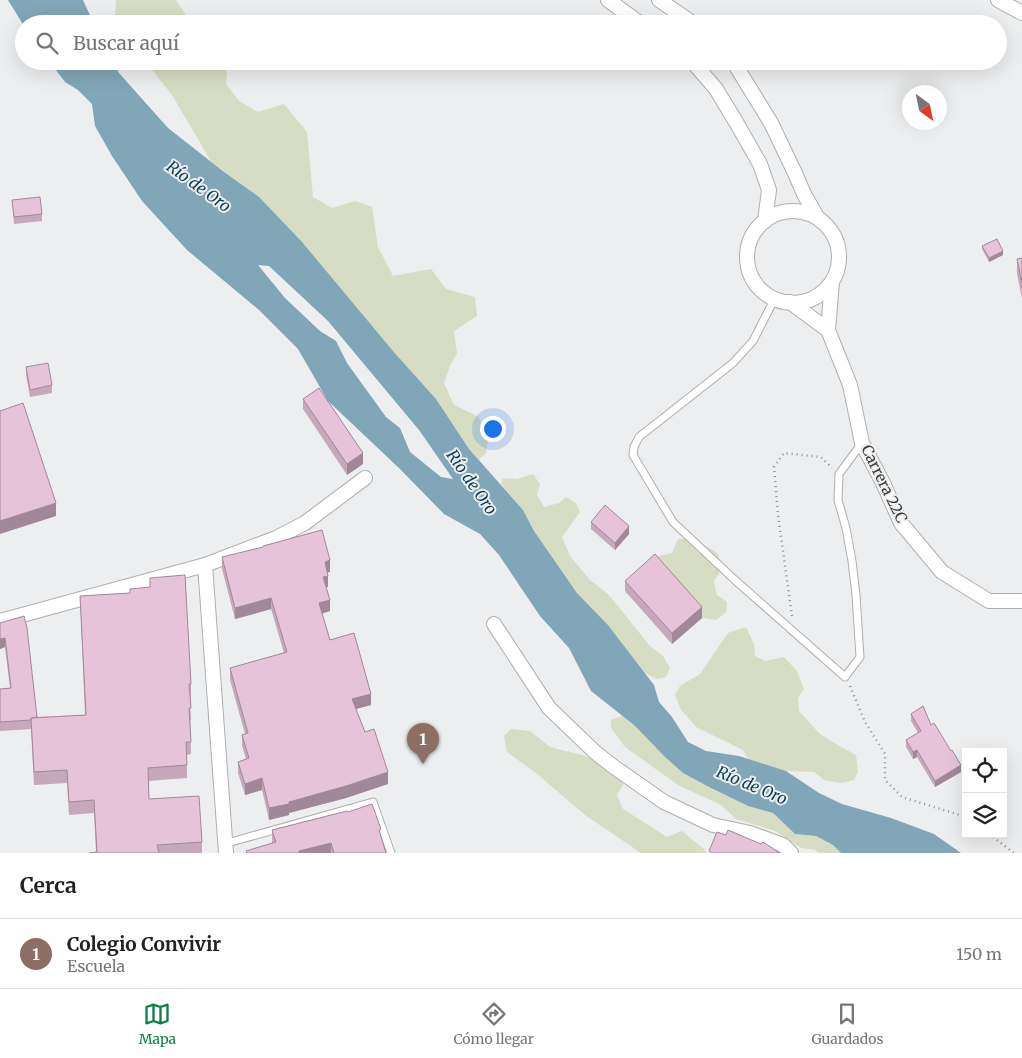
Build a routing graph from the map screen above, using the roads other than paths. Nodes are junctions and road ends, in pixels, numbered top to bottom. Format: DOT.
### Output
graph roads {
  1 [pos="608,0"];
  2 [pos="659,0"];
  3 [pos="998,0"];
  4 [pos="1022,13"];
  5 [pos="629,15"];
  6 [pos="681,15"];
  7 [pos="700,70"];
  8 [pos="739,70"];
  9 [pos="817,217"];
  10 [pos="765,221"];
  11 [pos="832,282"];
  12 [pos="775,298"];
  13 [pos="790,302"];
  14 [pos="828,330"];
  15 [pos="862,443"];
  16 [pos="365,478"];
  17 [pos="205,565"];
  18 [pos="1022,601"];
  19 [pos="0,621"];
  20 [pos="494,624"];
  21 [pos="225,848"];
  22 [pos="391,853"];
  23 [pos="791,853"];
  1 -- 5 [label="street"];
  2 -- 6 [label="street"];
  3 -- 4 [label="street"];
  7 -- 10 [label="street"];
  8 -- 9 [label="street"];
  9 -- 10 [label="street"];
  9 -- 11 [label="street"];
  10 -- 12 [label="street"];
  11 -- 13 [label="street"];
  11 -- 14 [label="street, Carrera 22C"];
  12 -- 13 [label="street"];
  12 -- 15 [label="lane"];
  13 -- 14 [label="street"];
  14 -- 15 [label="street, Carrera 22C"];
  15 -- 18 [label="street, Carrera 22C"];
  16 -- 17 [label="street"];
  17 -- 19 [label="street"];
  17 -- 21 [label="street"];
  20 -- 23 [label="street"];
  21 -- 22 [label="lane"];
}
